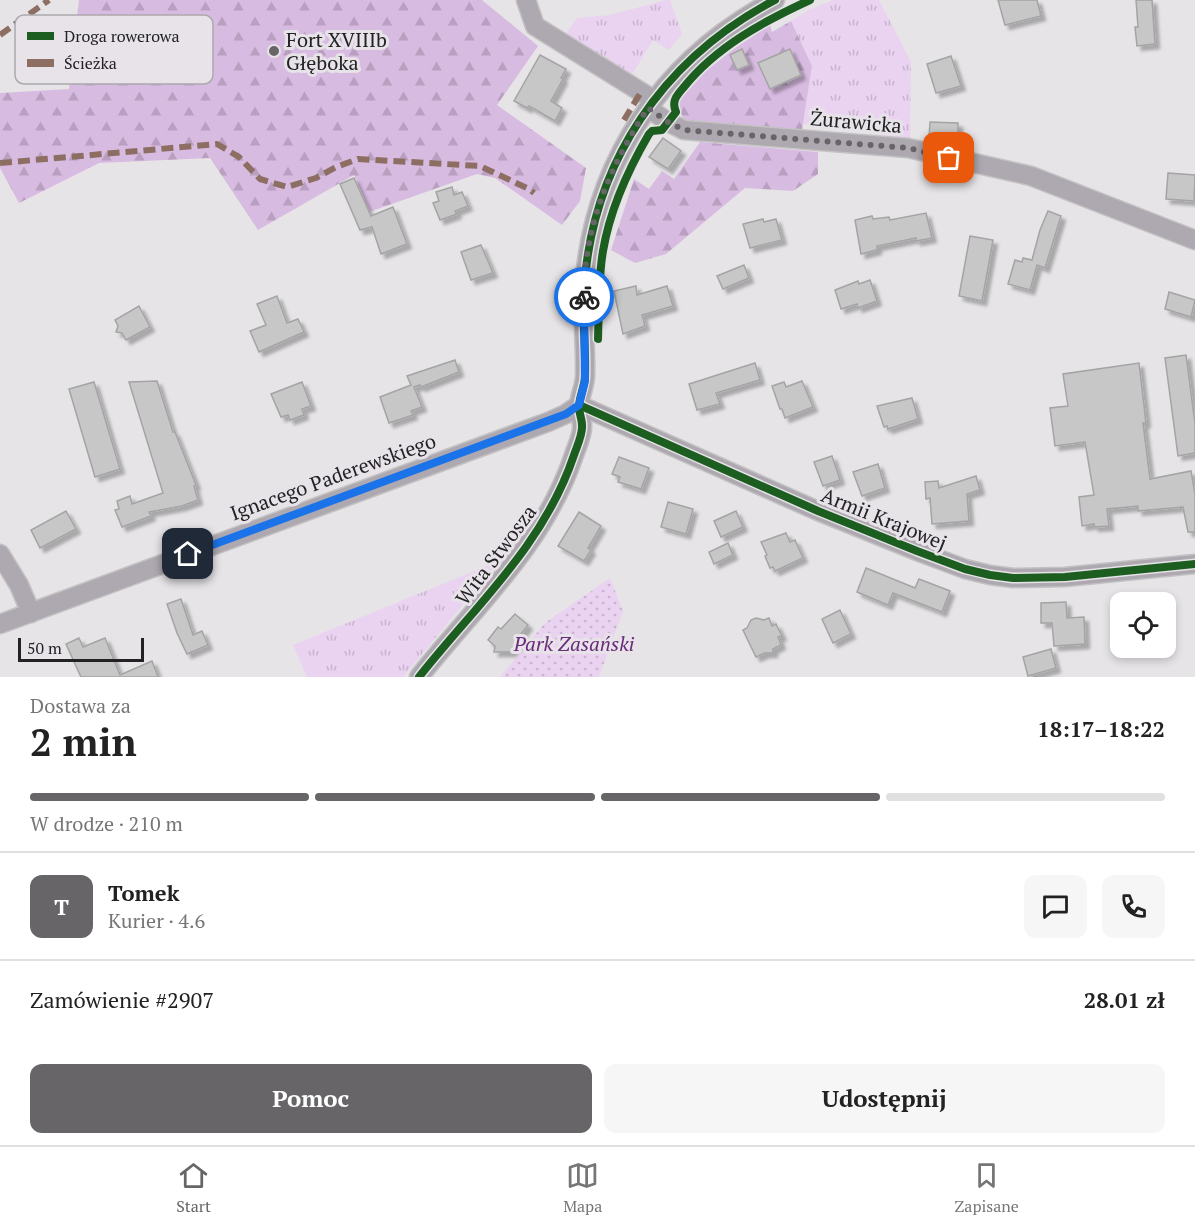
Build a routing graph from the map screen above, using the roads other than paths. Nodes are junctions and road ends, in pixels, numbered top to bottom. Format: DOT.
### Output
graph roads {
  1 [pos="526,0"];
  2 [pos="774,0"];
  3 [pos="651,104"];
  4 [pos="1195,240"];
  5 [pos="579,405"];
  6 [pos="0,554"];
  7 [pos="1195,564"];
  8 [pos="31,613"];
  9 [pos="0,624"];
  10 [pos="419,677"];
  1 -- 3 [label="street, Żurawicka"];
  2 -- 3 [label="street, Wita Stwosza"];
  3 -- 4 [label="street, Żurawicka"];
  3 -- 5 [label="street, Wita Stwosza"];
  5 -- 7 [label="street, Armii Krajowej"];
  5 -- 8 [label="street, Ignacego Paderewskiego"];
  5 -- 10 [label="street, Wita Stwosza"];
  6 -- 8 [label="street"];
  8 -- 9 [label="street, Ignacego Paderewskiego"];
}
